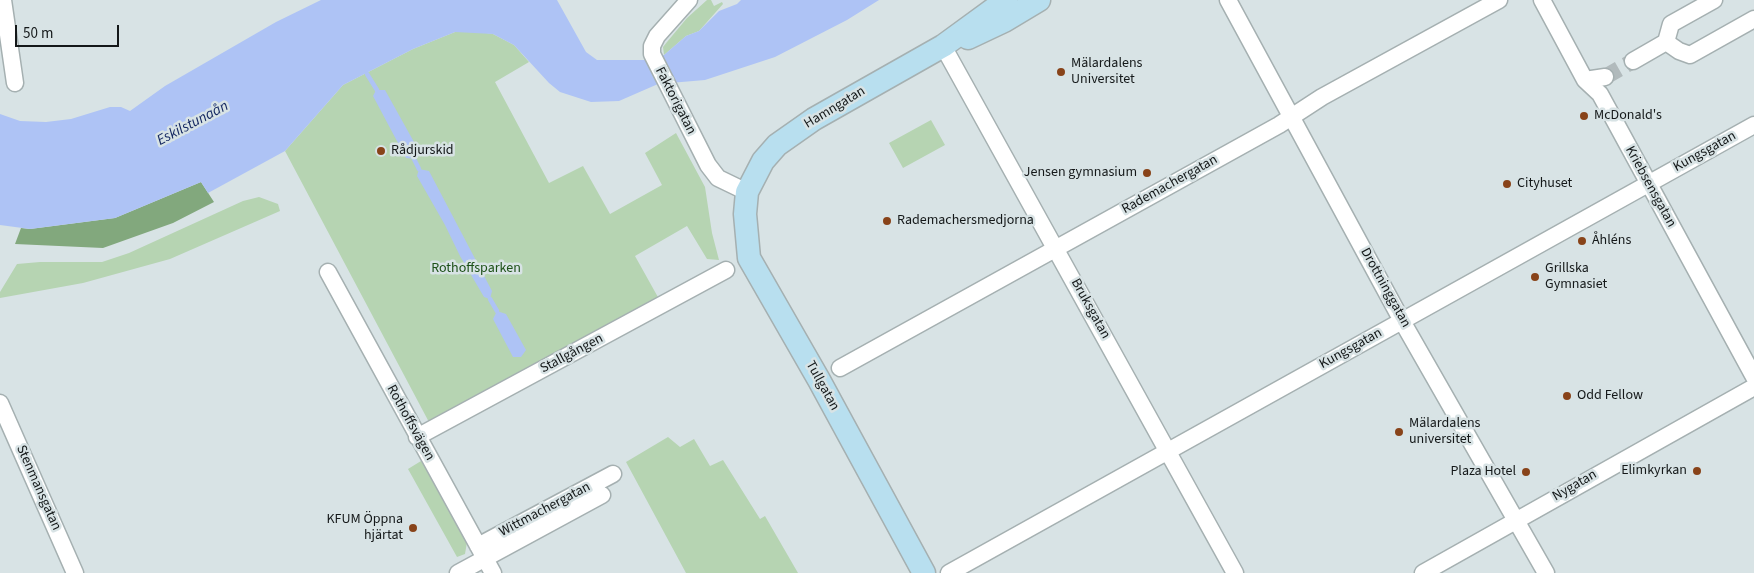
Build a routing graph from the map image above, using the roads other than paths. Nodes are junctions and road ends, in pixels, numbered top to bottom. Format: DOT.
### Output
graph roads {
  1 [pos="3,0"];
  2 [pos="689,0"];
  3 [pos="1006,0"];
  4 [pos="1039,0"];
  5 [pos="1228,0"];
  6 [pos="1499,0"];
  7 [pos="1542,0"];
  8 [pos="1714,0"];
  9 [pos="1754,19"];
  10 [pos="1666,42"];
  11 [pos="943,46"];
  12 [pos="1632,61"];
  13 [pos="1605,77"];
  14 [pos="1585,80"];
  15 [pos="15,83"];
  16 [pos="1292,118"];
  17 [pos="1754,125"];
  18 [pos="1648,184"];
  19 [pos="748,192"];
  20 [pos="1056,248"];
  21 [pos="726,270"];
  22 [pos="328,272"];
  23 [pos="1402,320"];
  24 [pos="840,368"];
  25 [pos="1754,377"];
  26 [pos="1754,387"];
  27 [pos="0,403"];
  28 [pos="417,437"];
  29 [pos="1168,450"];
  30 [pos="612,474"];
  31 [pos="602,494"];
  32 [pos="1517,521"];
  33 [pos="481,552"];
  34 [pos="75,573"];
  35 [pos="458,573"];
  36 [pos="493,573"];
  37 [pos="924,573"];
  38 [pos="949,573"];
  39 [pos="1235,573"];
  40 [pos="1423,573"];
  41 [pos="1546,573"];
  1 -- 15 [label="street"];
  2 -- 19 [label="street, Faktorigatan"];
  3 -- 11 [label="street, Hamngatan"];
  4 -- 11 [label="street, Hamngatan"];
  5 -- 16 [label="street, Drottninggatan"];
  6 -- 16 [label="street, Rademachergatan"];
  7 -- 14 [label="street, Kriebsensgatan"];
  8 -- 10 [label="street"];
  9 -- 10 [label="street"];
  10 -- 12 [label="street"];
  11 -- 19 [label="street, Hamngatan"];
  11 -- 20 [label="street, Bruksgatan"];
  13 -- 14 [label="street"];
  14 -- 18 [label="street, Kriebsensgatan"];
  16 -- 20 [label="street, Rademachergatan"];
  16 -- 23 [label="street, Drottninggatan"];
  17 -- 18 [label="street, Kungsgatan"];
  18 -- 23 [label="street, Kungsgatan"];
  18 -- 25 [label="street, Kriebsensgatan"];
  19 -- 37 [label="street, Tullgatan"];
  20 -- 24 [label="street, Rademachergatan"];
  20 -- 29 [label="street, Bruksgatan"];
  21 -- 28 [label="street, Stallgången"];
  22 -- 28 [label="street, Rothoffsvägen"];
  23 -- 29 [label="street, Kungsgatan"];
  23 -- 32 [label="street, Drottninggatan"];
  26 -- 32 [label="street, Nygatan"];
  27 -- 34 [label="street, Stenmansgatan"];
  28 -- 33 [label="street, Rothoffsvägen"];
  29 -- 38 [label="street, Kungsgatan"];
  29 -- 39 [label="street, Bruksgatan"];
  30 -- 33 [label="street, Wittmachergatan"];
  31 -- 33 [label="street, Wittmachergatan"];
  32 -- 40 [label="street, Nygatan"];
  32 -- 41 [label="street, Drottninggatan"];
  33 -- 35 [label="street"];
  33 -- 36 [label="street, Rothoffsvägen"];
}
